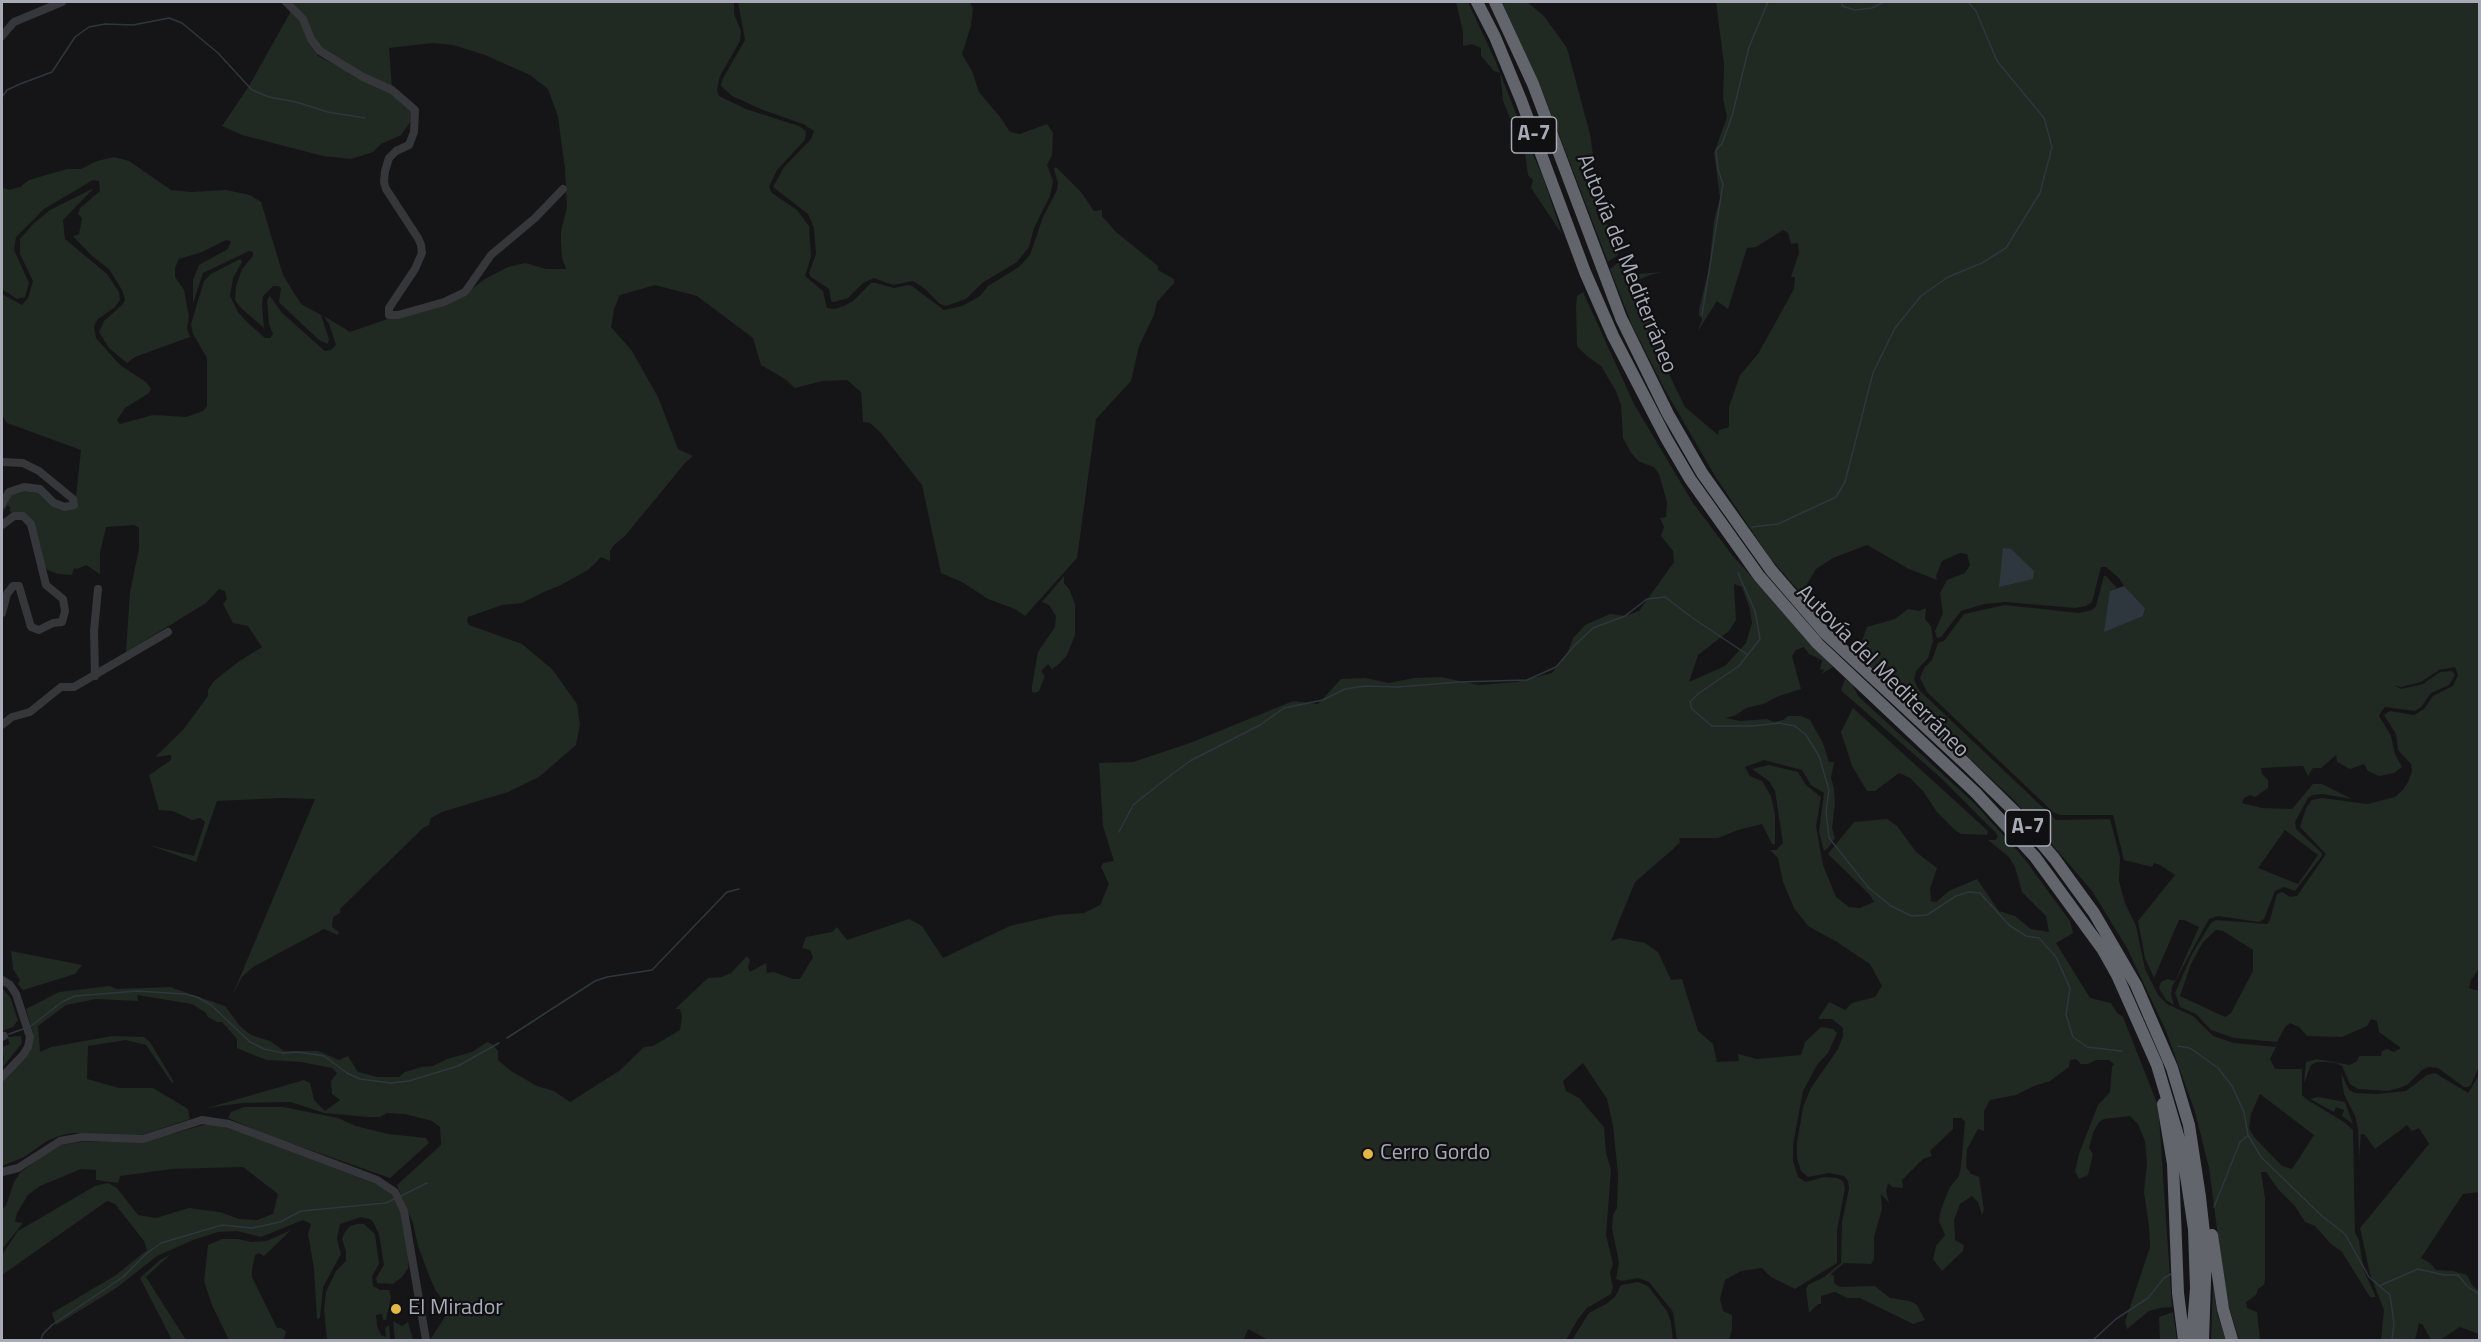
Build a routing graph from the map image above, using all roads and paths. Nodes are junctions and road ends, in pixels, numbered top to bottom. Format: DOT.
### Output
graph roads {
  1 [pos="62,2"];
  2 [pos="286,2"];
  3 [pos="1477,2"];
  4 [pos="1495,2"];
  5 [pos="2,36"];
  6 [pos="563,189"];
  7 [pos="2,462"];
  8 [pos="2,504"];
  9 [pos="2,525"];
  10 [pos="98,589"];
  11 [pos="2,613"];
  12 [pos="168,632"];
  13 [pos="95,676"];
  14 [pos="2,725"];
  15 [pos="2,980"];
  16 [pos="2,1077"];
  17 [pos="2165,1098"];
  18 [pos="2189,1125"];
  19 [pos="2,1172"];
  20 [pos="2193,1339"];
  21 [pos="426,1341"];
  22 [pos="2232,1341"];
  1 -- 5 [label="street"];
  2 -- 6 [label="street"];
  3 -- 17 [label="highway, Autovía del Mediterráneo / A-7"];
  4 -- 18 [label="highway, Autovía del Mediterráneo / A-7"];
  7 -- 8 [label="street"];
  9 -- 11 [label="street"];
  10 -- 13 [label="street"];
  12 -- 13 [label="street"];
  13 -- 14 [label="street"];
  15 -- 16 [label="street"];
  17 -- 20 [label="highway"];
  17 -- 20 [label="highway"];
  18 -- 20 [label="highway, Autovía del Mediterráneo / A-7"];
  18 -- 22 [label="highway"];
  19 -- 21 [label="street"];
}
